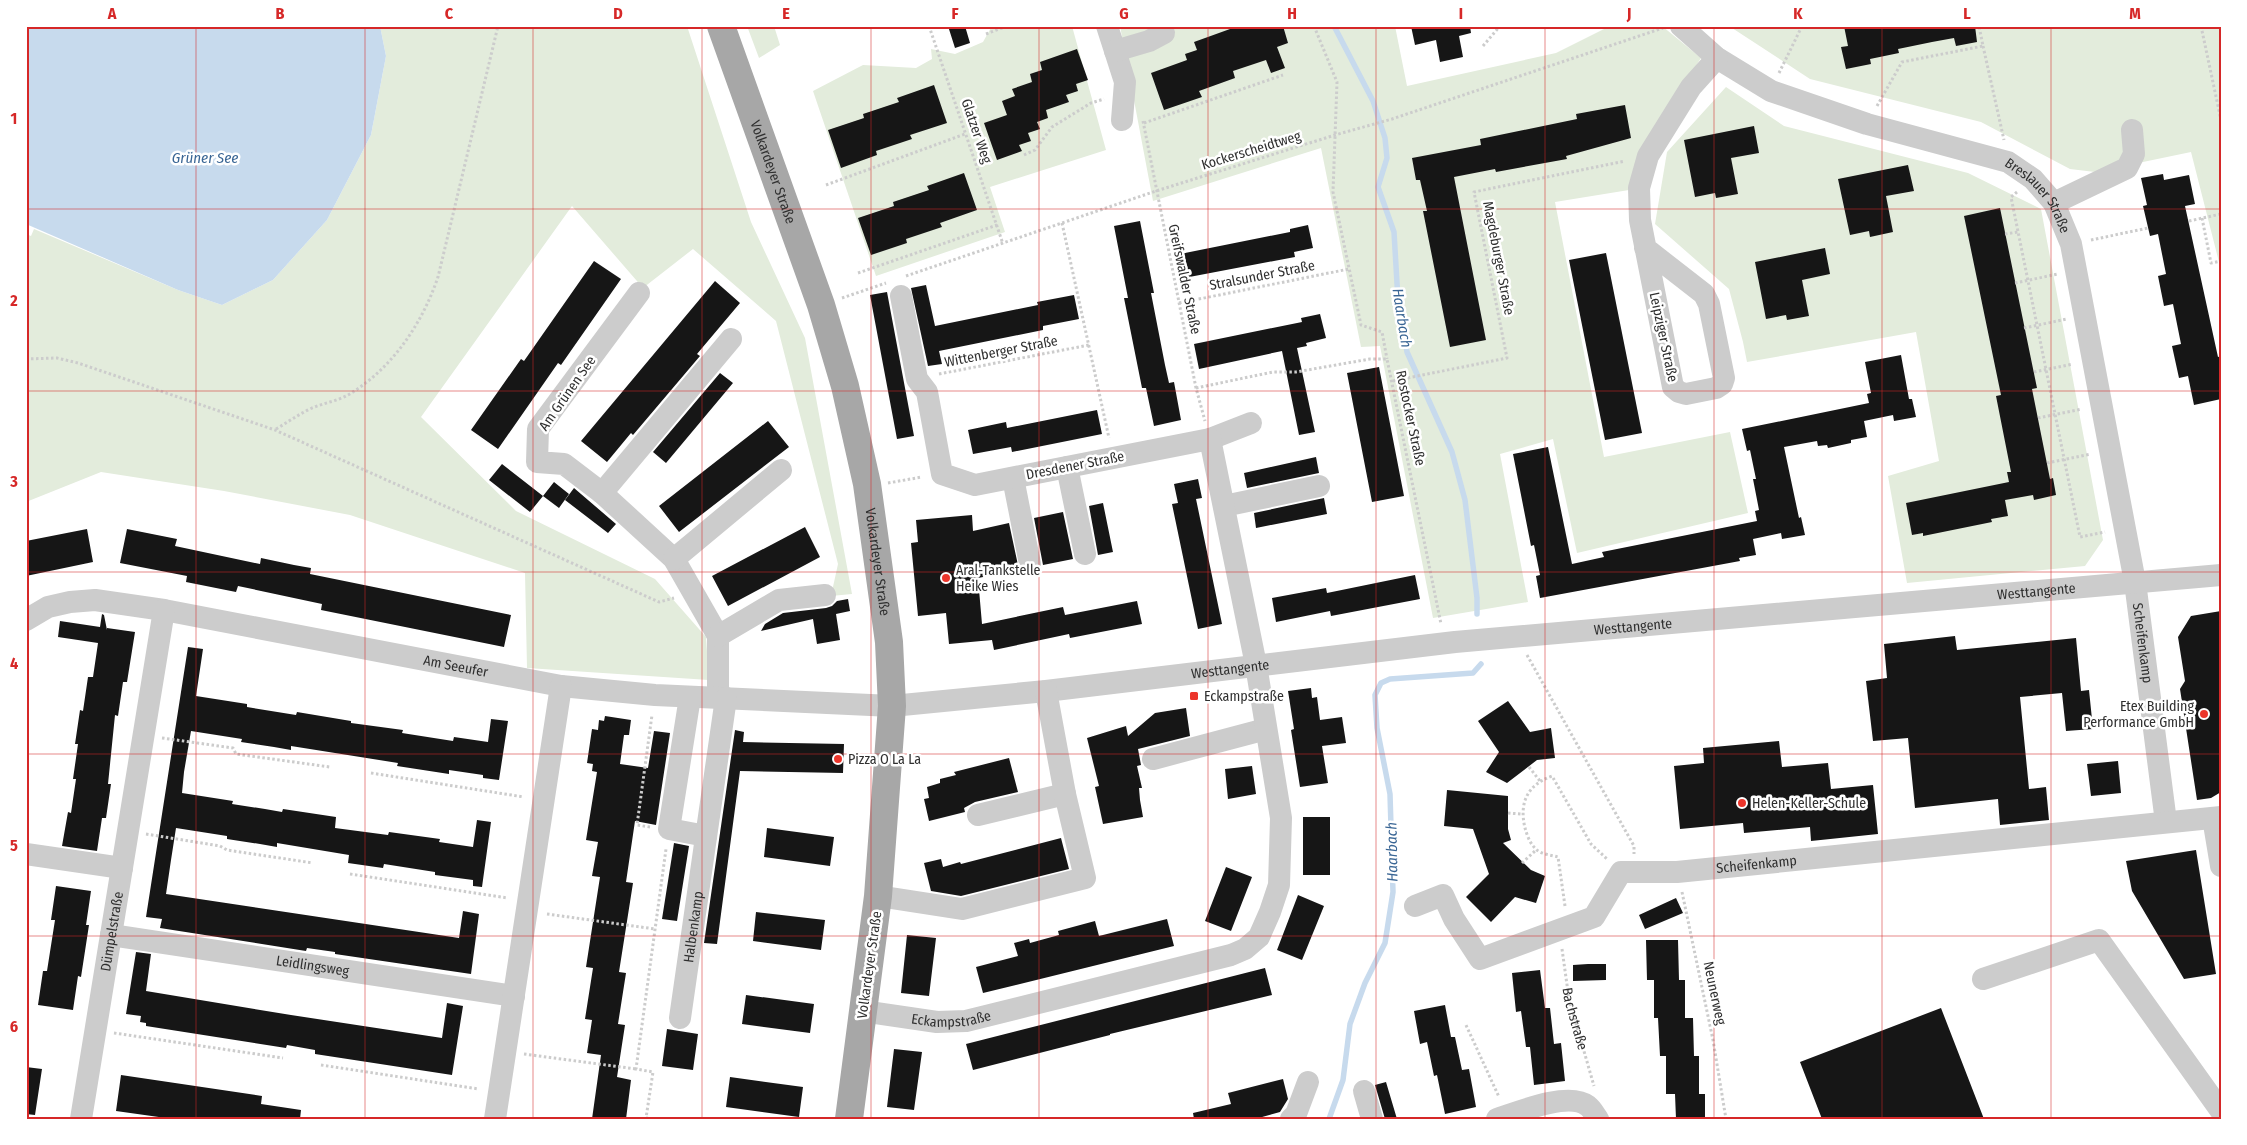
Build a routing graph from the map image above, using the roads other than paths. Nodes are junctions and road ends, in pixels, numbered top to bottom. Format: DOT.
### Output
graph roads {
  1 [pos="721,26"];
  2 [pos="1108,26"];
  3 [pos="1681,26"];
  4 [pos="1164,33"];
  5 [pos="1115,51"];
  6 [pos="1717,58"];
  7 [pos="1133,122"];
  8 [pos="2132,130"];
  9 [pos="2054,203"];
  10 [pos="1645,248"];
  11 [pos="899,284"];
  12 [pos="639,293"];
  13 [pos="731,339"];
  14 [pos="1251,423"];
  15 [pos="1210,439"];
  16 [pos="1067,467"];
  17 [pos="782,470"];
  18 [pos="1013,478"];
  19 [pos="1319,486"];
  20 [pos="602,493"];
  21 [pos="1224,506"];
  22 [pos="1085,554"];
  23 [pos="674,559"];
  24 [pos="1030,564"];
  25 [pos="2221,575"];
  26 [pos="2135,582"];
  27 [pos="825,595"];
  28 [pos="164,610"];
  29 [pos="26,620"];
  30 [pos="718,636"];
  31 [pos="1256,665"];
  32 [pos="562,686"];
  33 [pos="1046,691"];
  34 [pos="690,696"];
  35 [pos="722,698"];
  36 [pos="892,706"];
  37 [pos="1266,729"];
  38 [pos="1153,759"];
  39 [pos="1064,794"];
  40 [pos="978,815"];
  41 [pos="2217,818"];
  42 [pos="2166,822"];
  43 [pos="706,836"];
  44 [pos="26,854"];
  45 [pos="2221,866"];
  46 [pos="122,868"];
  47 [pos="878,896"];
  48 [pos="1415,906"];
  49 [pos="111,935"];
  50 [pos="1984,979"];
  51 [pos="514,996"];
  52 [pos="862,1011"];
  53 [pos="680,1018"];
  54 [pos="1308,1082"];
  55 [pos="1364,1091"];
  56 [pos="2221,1111"];
  57 [pos="1593,1112"];
  58 [pos="1502,1117"];
  59 [pos="81,1119"];
  60 [pos="495,1119"];
  61 [pos="849,1119"];
  62 [pos="1291,1119"];
  63 [pos="1372,1119"];
  1 -- 36 [label="main road, Volkardeyer Straße"];
  2 -- 5 [label="street"];
  3 -- 6 [label="street, Breslauer Straße"];
  4 -- 5 [label="street"];
  5 -- 7 [label="street"];
  6 -- 9 [label="street, Breslauer Straße"];
  6 -- 10 [label="street, Leipziger Straße"];
  8 -- 9 [label="street"];
  9 -- 26 [label="street, Breslauer Straße"];
  10 -- 10 [label="street, Leipziger Straße"];
  11 -- 18 [label="street, Dresdener Straße"];
  12 -- 20 [label="street, Am Grünen See"];
  13 -- 20 [label="street"];
  14 -- 15 [label="street, Dresdener Straße"];
  15 -- 16 [label="street, Dresdener Straße"];
  15 -- 21 [label="street"];
  16 -- 18 [label="street, Dresdener Straße"];
  16 -- 22 [label="street"];
  17 -- 23 [label="street"];
  18 -- 24 [label="street"];
  19 -- 21 [label="street"];
  20 -- 23 [label="street, Am Grünen See"];
  21 -- 31 [label="street"];
  23 -- 30 [label="street, Am Grünen See"];
  25 -- 26 [label="street, Westtangente"];
  26 -- 31 [label="street, Westtangente"];
  26 -- 42 [label="street, Scheifenkamp"];
  27 -- 30 [label="street"];
  28 -- 29 [label="street, Am Seeufer"];
  28 -- 32 [label="street, Am Seeufer"];
  28 -- 46 [label="street, Dümpelstraße"];
  30 -- 35 [label="street, Am Grünen See"];
  31 -- 33 [label="street, Westtangente"];
  31 -- 37 [label="street, Eckampstraße"];
  32 -- 34 [label="street, Am Seeufer"];
  32 -- 51 [label="street"];
  33 -- 36 [label="street, Westtangente"];
  33 -- 39 [label="street"];
  34 -- 35 [label="street, Am Seeufer"];
  34 -- 43 [label="street"];
  35 -- 36 [label="street, Am Seeufer"];
  35 -- 43 [label="street, Halbenkamp"];
  36 -- 47 [label="main road, Volkardeyer Straße"];
  37 -- 38 [label="street"];
  37 -- 52 [label="street, Eckampstraße"];
  39 -- 40 [label="street"];
  39 -- 47 [label="street"];
  41 -- 42 [label="street, Scheifenkamp"];
  41 -- 45 [label="street"];
  42 -- 48 [label="street, Scheifenkamp"];
  43 -- 53 [label="street, Halbenkamp"];
  44 -- 46 [label="street"];
  46 -- 49 [label="street, Dümpelstraße"];
  47 -- 52 [label="main road, Volkardeyer Straße"];
  49 -- 51 [label="street, Leidlingsweg"];
  49 -- 59 [label="street, Dümpelstraße"];
  50 -- 56 [label="street"];
  51 -- 60 [label="street"];
  52 -- 61 [label="main road, Volkardeyer Straße"];
  54 -- 62 [label="street"];
  55 -- 63 [label="street"];
  57 -- 58 [label="street"];
}
